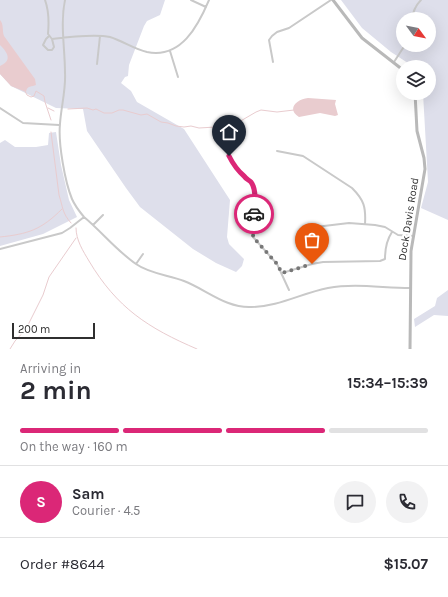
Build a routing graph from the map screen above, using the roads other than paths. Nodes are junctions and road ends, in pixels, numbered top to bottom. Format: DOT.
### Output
graph roads {
  1 [pos="45,0"];
  2 [pos="65,0"];
  3 [pos="191,0"];
  4 [pos="209,0"];
  5 [pos="332,0"];
  6 [pos="421,0"];
  7 [pos="206,7"];
  8 [pos="413,12"];
  9 [pos="50,36"];
  10 [pos="100,36"];
  11 [pos="63,38"];
  12 [pos="52,39"];
  13 [pos="170,51"];
  14 [pos="400,52"];
  15 [pos="273,62"];
  16 [pos="394,62"];
  17 [pos="97,64"];
  18 [pos="178,77"];
  19 [pos="415,100"];
  20 [pos="0,108"];
  21 [pos="60,125"];
  22 [pos="225,145"];
  23 [pos="277,151"];
  24 [pos="103,215"];
  25 [pos="84,217"];
  26 [pos="366,224"];
  27 [pos="93,225"];
  28 [pos="392,232"];
  29 [pos="413,236"];
  30 [pos="0,249"];
  31 [pos="144,254"];
  32 [pos="136,264"];
  33 [pos="312,264"];
  34 [pos="282,273"];
  35 [pos="410,288"];
  36 [pos="289,290"];
  37 [pos="410,349"];
  1 -- 9 [label="street"];
  2 -- 11 [label="street"];
  3 -- 7 [label="street"];
  4 -- 7 [label="street"];
  5 -- 15 [label="street"];
  5 -- 16 [label="street"];
  6 -- 8 [label="street"];
  7 -- 13 [label="street"];
  9 -- 12 [label="street"];
  9 -- 12 [label="street"];
  10 -- 11 [label="street"];
  10 -- 13 [label="street"];
  10 -- 17 [label="street"];
  11 -- 12 [label="street"];
  11 -- 21 [label="street"];
  13 -- 18 [label="street"];
  14 -- 16 [label="street"];
  19 -- 29 [label="street, Dock Davis Road"];
  20 -- 21 [label="street"];
  21 -- 25 [label="street"];
  22 -- 34 [label="street"];
  23 -- 26 [label="street"];
  24 -- 27 [label="street"];
  25 -- 27 [label="street"];
  25 -- 30 [label="street"];
  26 -- 28 [label="street"];
  26 -- 33 [label="street"];
  27 -- 32 [label="street"];
  28 -- 29 [label="street"];
  28 -- 33 [label="street"];
  29 -- 35 [label="street, Dock Davis Road"];
  31 -- 32 [label="street"];
  32 -- 35 [label="street"];
  33 -- 34 [label="street"];
  34 -- 36 [label="street"];
  35 -- 37 [label="street, Dock Davis Road"];
}
